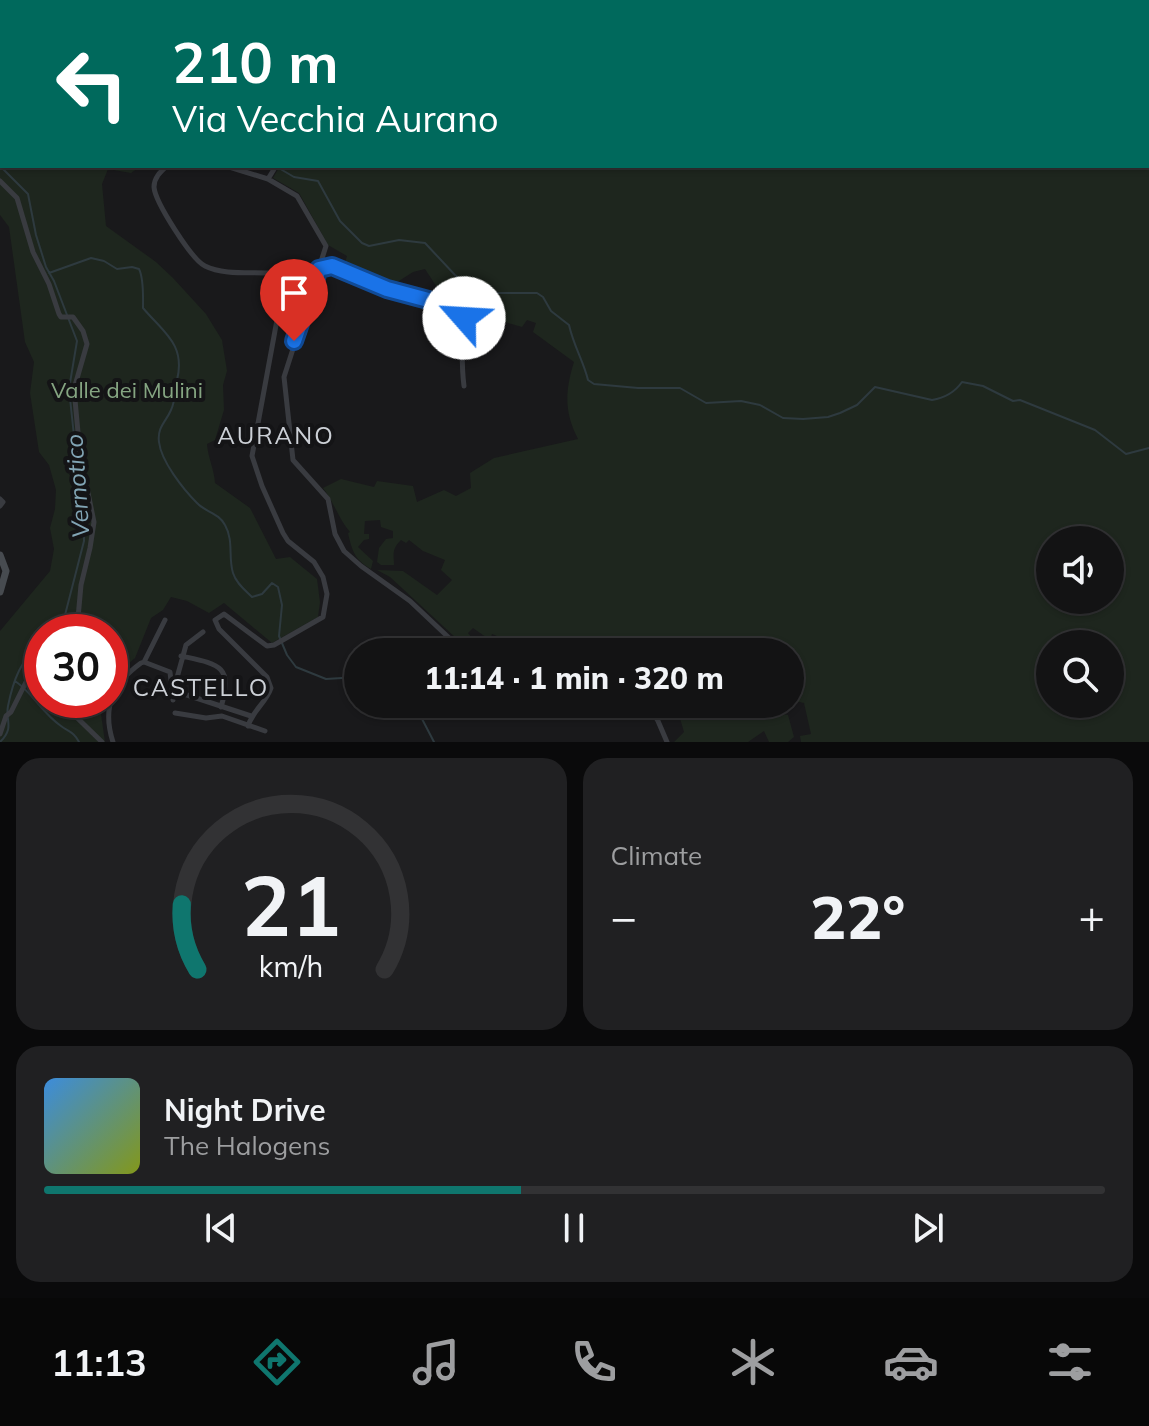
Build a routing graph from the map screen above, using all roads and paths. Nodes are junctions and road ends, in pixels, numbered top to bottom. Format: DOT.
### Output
graph roads {
  1 [pos="165,168"];
  2 [pos="232,168"];
  3 [pos="274,169"];
  4 [pos="268,179"];
  5 [pos="0,181"];
  6 [pos="319,269"];
  7 [pos="280,295"];
  8 [pos="310,298"];
  9 [pos="464,386"];
  10 [pos="0,555"];
  11 [pos="0,592"];
  12 [pos="78,614"];
  13 [pos="165,620"];
  14 [pos="203,632"];
  15 [pos="449,638"];
  16 [pos="181,656"];
  17 [pos="144,662"];
  18 [pos="174,683"];
  19 [pos="24,686"];
  20 [pos="173,700"];
  21 [pos="221,707"];
  22 [pos="175,713"];
  23 [pos="251,716"];
  24 [pos="77,718"];
  25 [pos="656,718"];
  26 [pos="248,726"];
  27 [pos="265,731"];
  28 [pos="0,734"];
  29 [pos="102,742"];
  30 [pos="113,742"];
  31 [pos="667,742"];
  1 -- 7 [label="street"];
  2 -- 4 [label="street"];
  3 -- 4 [label="street"];
  4 -- 6 [label="street"];
  5 -- 12 [label="street"];
  6 -- 8 [label="street"];
  6 -- 9 [label="street"];
  7 -- 8 [label="street"];
  7 -- 23 [label="street"];
  8 -- 15 [label="street"];
  10 -- 11 [label="main road"];
  13 -- 17 [label="street"];
  14 -- 16 [label="street"];
  16 -- 18 [label="street"];
  16 -- 21 [label="street"];
  17 -- 18 [label="street"];
  17 -- 30 [label="street"];
  18 -- 20 [label="street"];
  18 -- 21 [label="street"];
  19 -- 28 [label="street"];
  21 -- 23 [label="street"];
  22 -- 26 [label="street"];
  23 -- 26 [label="street"];
  24 -- 29 [label="street"];
  25 -- 31 [label="street"];
  26 -- 27 [label="street"];
}
